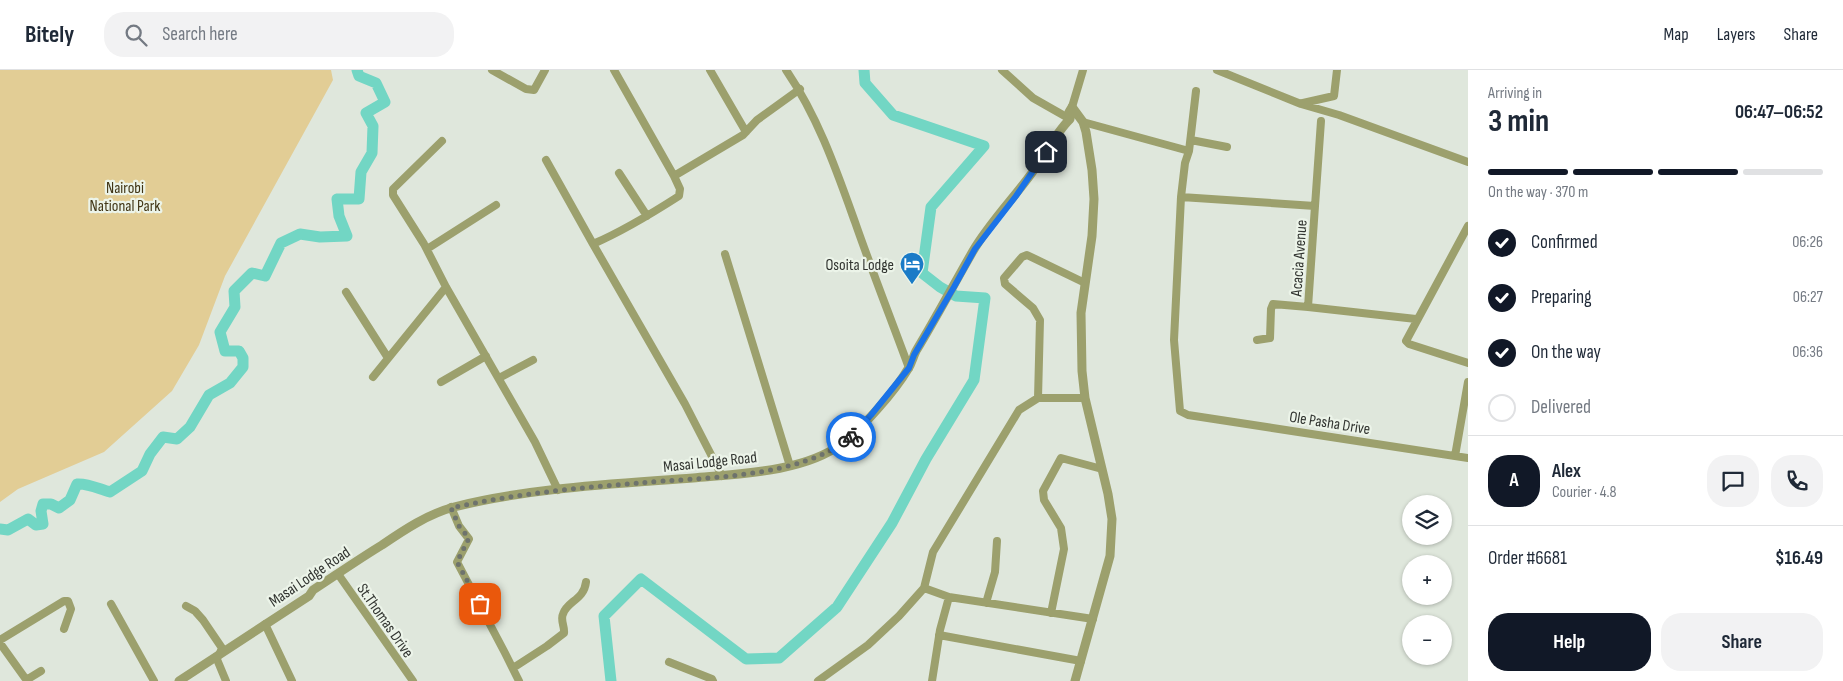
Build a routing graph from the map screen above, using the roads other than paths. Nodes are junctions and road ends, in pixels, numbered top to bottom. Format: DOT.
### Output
graph roads {
  1 [pos="492,70"];
  2 [pos="545,70"];
  3 [pos="614,70"];
  4 [pos="710,70"];
  5 [pos="786,70"];
  6 [pos="1002,70"];
  7 [pos="1083,70"];
  8 [pos="1217,70"];
  9 [pos="1337,70"];
  10 [pos="800,89"];
  11 [pos="1196,91"];
  12 [pos="1301,104"];
  13 [pos="1072,107"];
  14 [pos="1070,119"];
  15 [pos="1321,121"];
  16 [pos="1083,122"];
  17 [pos="746,132"];
  18 [pos="1191,140"];
  19 [pos="442,141"];
  20 [pos="1227,147"];
  21 [pos="1189,151"];
  22 [pos="546,160"];
  23 [pos="1468,162"];
  24 [pos="619,173"];
  25 [pos="674,176"];
  26 [pos="1181,197"];
  27 [pos="496,205"];
  28 [pos="1315,206"];
  29 [pos="647,216"];
  30 [pos="1468,226"];
  31 [pos="593,244"];
  32 [pos="427,249"];
  33 [pos="725,254"];
  34 [pos="1085,282"];
  35 [pos="446,287"];
  36 [pos="346,292"];
  37 [pos="1308,307"];
  38 [pos="1416,319"];
  39 [pos="1257,340"];
  40 [pos="486,356"];
  41 [pos="388,358"];
  42 [pos="533,360"];
  43 [pos="1468,363"];
  44 [pos="909,368"];
  45 [pos="373,377"];
  46 [pos="499,378"];
  47 [pos="441,382"];
  48 [pos="1468,382"];
  49 [pos="1038,398"];
  50 [pos="1085,398"];
  51 [pos="1454,456"];
  52 [pos="1468,458"];
  53 [pos="790,466"];
  54 [pos="1102,469"];
  55 [pos="722,476"];
  56 [pos="558,490"];
  57 [pos="451,508"];
  58 [pos="998,542"];
  59 [pos="338,574"];
  60 [pos="586,582"];
  61 [pos="924,588"];
  62 [pos="949,597"];
  63 [pos="986,602"];
  64 [pos="111,604"];
  65 [pos="186,606"];
  66 [pos="1051,613"];
  67 [pos="1092,619"];
  68 [pos="265,624"];
  69 [pos="64,629"];
  70 [pos="939,635"];
  71 [pos="0,642"];
  72 [pos="217,656"];
  73 [pos="1081,661"];
  74 [pos="669,662"];
  75 [pos="512,668"];
  76 [pos="41,671"];
  77 [pos="714,680"];
  78 [pos="154,681"];
  79 [pos="179,681"];
  80 [pos="226,681"];
  81 [pos="292,681"];
  82 [pos="413,681"];
  83 [pos="518,681"];
  84 [pos="818,681"];
  85 [pos="932,681"];
  86 [pos="1076,681"];
  1 -- 2 [label="street"];
  3 -- 25 [label="street"];
  4 -- 17 [label="street"];
  5 -- 10 [label="street"];
  6 -- 14 [label="street"];
  7 -- 13 [label="street, Masai Lodge Road"];
  8 -- 12 [label="street"];
  9 -- 12 [label="street"];
  10 -- 17 [label="street"];
  10 -- 44 [label="street"];
  11 -- 18 [label="street"];
  12 -- 23 [label="street"];
  13 -- 14 [label="street, Masai Lodge Road"];
  13 -- 16 [label="street"];
  14 -- 44 [label="street, Masai Lodge Road"];
  15 -- 28 [label="street"];
  16 -- 21 [label="street"];
  16 -- 34 [label="street"];
  17 -- 25 [label="street"];
  18 -- 20 [label="street"];
  18 -- 21 [label="street"];
  19 -- 32 [label="street"];
  21 -- 26 [label="street"];
  22 -- 31 [label="street"];
  24 -- 29 [label="street"];
  25 -- 29 [label="street"];
  26 -- 28 [label="street, Acacia Avenue"];
  26 -- 51 [label="street, Ole Pasha Drive"];
  27 -- 32 [label="street"];
  28 -- 37 [label="street, Acacia Avenue"];
  29 -- 31 [label="street"];
  30 -- 38 [label="street"];
  31 -- 55 [label="street"];
  32 -- 35 [label="street"];
  33 -- 53 [label="street"];
  34 -- 49 [label="street"];
  34 -- 50 [label="street"];
  35 -- 40 [label="street"];
  35 -- 41 [label="street"];
  36 -- 41 [label="street"];
  37 -- 38 [label="street, Acacia Avenue"];
  37 -- 39 [label="street"];
  38 -- 43 [label="street"];
  40 -- 46 [label="street"];
  40 -- 47 [label="street"];
  41 -- 45 [label="street"];
  42 -- 46 [label="street"];
  44 -- 53 [label="street, Masai Lodge Road"];
  46 -- 56 [label="street"];
  48 -- 51 [label="street"];
  49 -- 50 [label="street"];
  49 -- 61 [label="street"];
  50 -- 54 [label="street"];
  51 -- 52 [label="street, Ole Pasha Drive"];
  53 -- 55 [label="street, Masai Lodge Road"];
  54 -- 66 [label="street"];
  54 -- 67 [label="street"];
  55 -- 56 [label="street, Masai Lodge Road"];
  56 -- 57 [label="street, Masai Lodge Road"];
  57 -- 59 [label="street, Masai Lodge Road"];
  57 -- 75 [label="street"];
  58 -- 63 [label="street"];
  59 -- 68 [label="street, Masai Lodge Road"];
  59 -- 82 [label="street, St.Thomas Drive"];
  60 -- 75 [label="street"];
  61 -- 62 [label="street"];
  61 -- 84 [label="street"];
  62 -- 63 [label="street"];
  62 -- 70 [label="street"];
  63 -- 66 [label="street"];
  64 -- 78 [label="street"];
  65 -- 72 [label="street"];
  66 -- 67 [label="street"];
  67 -- 73 [label="street"];
  68 -- 72 [label="street, Masai Lodge Road"];
  68 -- 81 [label="street"];
  69 -- 71 [label="street"];
  70 -- 73 [label="street"];
  70 -- 85 [label="street"];
  71 -- 76 [label="street"];
  72 -- 79 [label="street, Masai Lodge Road"];
  72 -- 80 [label="street"];
  73 -- 86 [label="street"];
  74 -- 77 [label="street"];
  75 -- 83 [label="street"];
}
